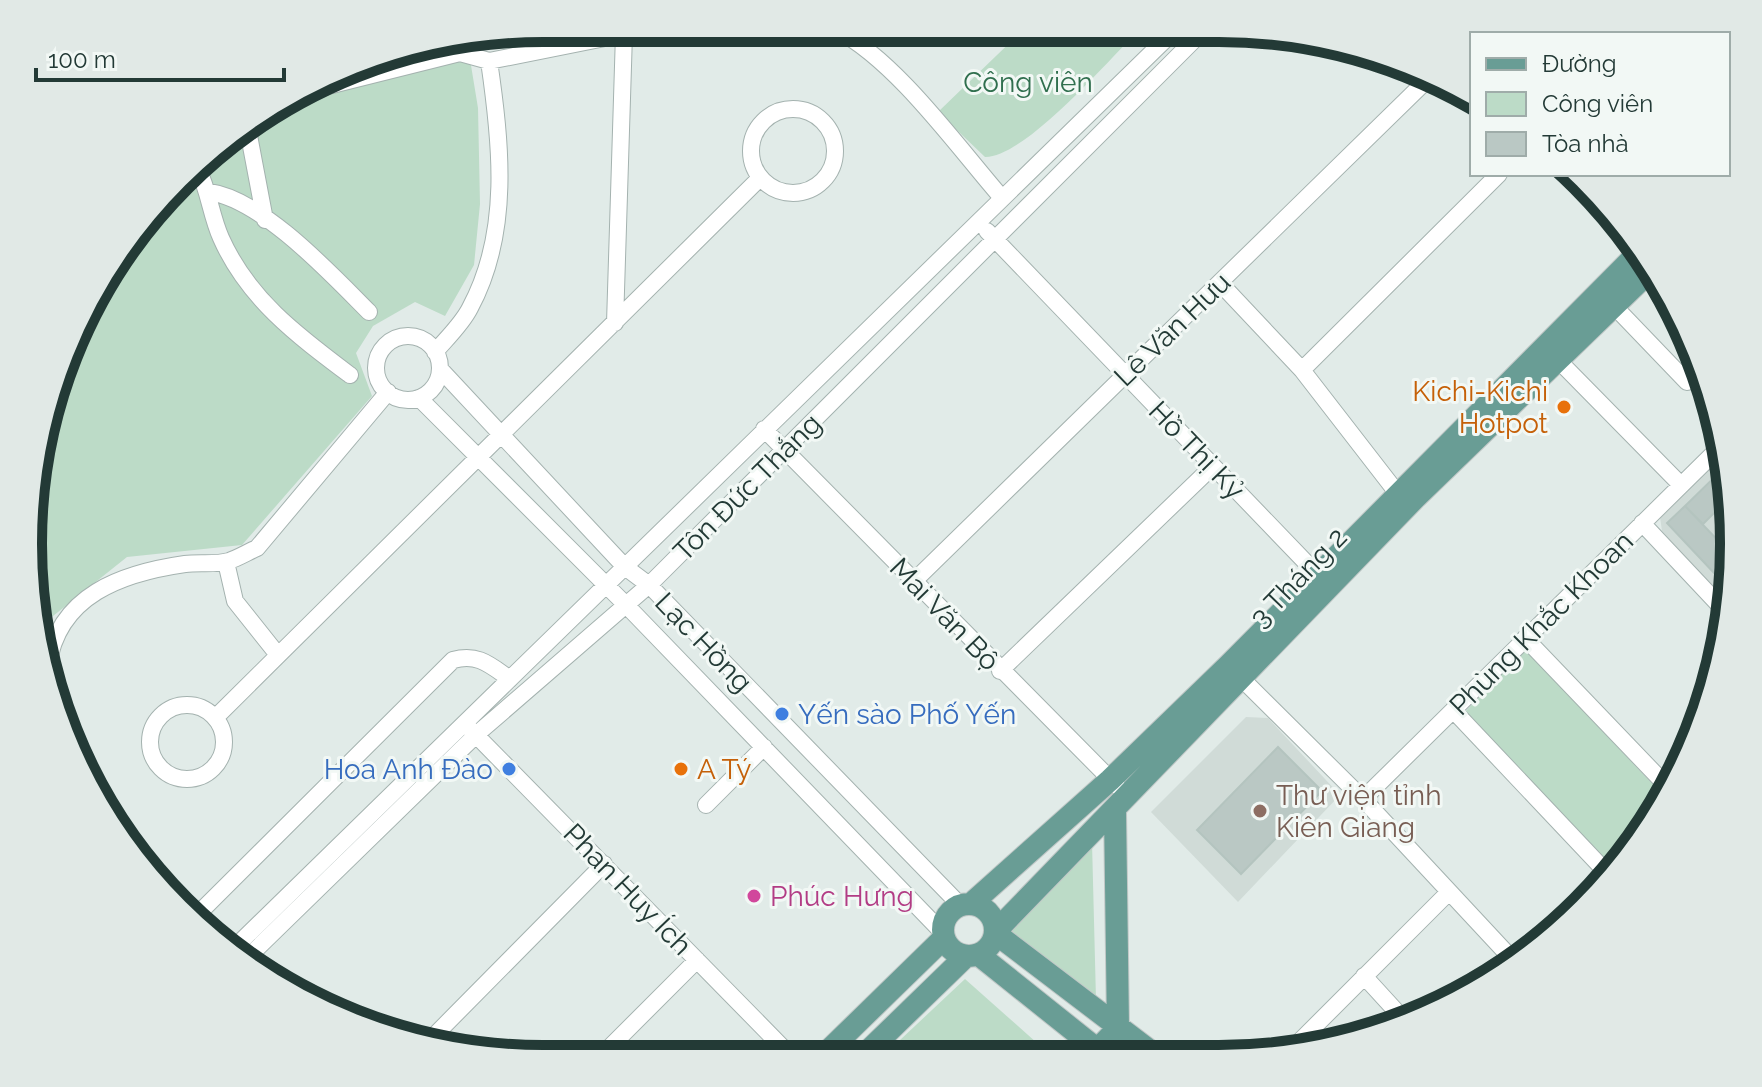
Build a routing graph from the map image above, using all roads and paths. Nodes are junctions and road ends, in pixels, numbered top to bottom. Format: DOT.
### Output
graph roads {
  1 [pos="584,42"];
  2 [pos="624,42"];
  3 [pos="859,42"];
  4 [pos="1163,42"];
  5 [pos="1192,42"];
  6 [pos="489,61"];
  7 [pos="352,80"];
  8 [pos="1421,85"];
  9 [pos="249,138"];
  10 [pos="1497,176"];
  11 [pos="202,177"];
  12 [pos="760,178"];
  13 [pos="209,192"];
  14 [pos="1002,198"];
  15 [pos="265,220"];
  16 [pos="976,223"];
  17 [pos="994,237"];
  18 [pos="1631,260"];
  19 [pos="1643,278"];
  20 [pos="1220,283"];
  21 [pos="1614,306"];
  22 [pos="369,312"];
  23 [pos="615,323"];
  24 [pos="435,352"];
  25 [pos="1535,357"];
  26 [pos="1558,360"];
  27 [pos="440,369"];
  28 [pos="1302,370"];
  29 [pos="350,375"];
  30 [pos="1125,376"];
  31 [pos="1687,382"];
  32 [pos="388,392"];
  33 [pos="419,398"];
  34 [pos="764,429"];
  35 [pos="501,432"];
  36 [pos="786,448"];
  37 [pos="1712,455"];
  38 [pos="478,456"];
  39 [pos="1213,466"];
  40 [pos="1681,485"];
  41 [pos="1407,496"];
  42 [pos="1642,523"];
  43 [pos="226,562"];
  44 [pos="625,567"];
  45 [pos="1317,574"];
  46 [pos="913,582"];
  47 [pos="649,585"];
  48 [pos="605,588"];
  49 [pos="1717,602"];
  50 [pos="627,606"];
  51 [pos="1525,638"];
  52 [pos="53,645"];
  53 [pos="278,655"];
  54 [pos="1000,671"];
  55 [pos="1236,672"];
  56 [pos="510,679"];
  57 [pos="1453,710"];
  58 [pos="215,718"];
  59 [pos="462,725"];
  60 [pos="478,733"];
  61 [pos="764,747"];
  62 [pos="806,751"];
  63 [pos="786,770"];
  64 [pos="1661,779"];
  65 [pos="1110,780"];
  66 [pos="1363,799"];
  67 [pos="1122,804"];
  68 [pos="706,805"];
  69 [pos="604,864"];
  70 [pos="1602,867"];
  71 [pos="1449,892"];
  72 [pos="966,904"];
  73 [pos="202,910"];
  74 [pos="995,933"];
  75 [pos="943,935"];
  76 [pos="240,942"];
  77 [pos="253,952"];
  78 [pos="1507,953"];
  79 [pos="972,956"];
  80 [pos="697,960"];
  81 [pos="1364,976"];
  82 [pos="1397,1012"];
  83 [pos="1118,1028"];
  84 [pos="437,1033"];
  85 [pos="1303,1037"];
  86 [pos="612,1045"];
  87 [pos="780,1045"];
  88 [pos="834,1045"];
  89 [pos="875,1045"];
  90 [pos="1090,1045"];
  91 [pos="1108,1045"];
  92 [pos="1141,1045"];
  1 -- 6 [label="street"];
  2 -- 23 [label="street"];
  3 -- 14 [label="street"];
  4 -- 14 [label="street, Tôn Đức Thắng"];
  5 -- 17 [label="street, Tôn Đức Thắng"];
  6 -- 7 [label="street"];
  6 -- 24 [label="street"];
  8 -- 20 [label="street, Lê Văn Hưu"];
  9 -- 15 [label="street"];
  10 -- 28 [label="street"];
  11 -- 13 [label="street"];
  12 -- 12 [label="street"];
  12 -- 23 [label="street"];
  13 -- 15 [label="street"];
  13 -- 29 [label="street"];
  14 -- 16 [label="street, Tôn Đức Thắng"];
  15 -- 22 [label="street"];
  16 -- 17 [label="street, Hồ Thị Kỷ"];
  16 -- 34 [label="street, Tôn Đức Thắng"];
  17 -- 30 [label="street, Hồ Thị Kỷ"];
  17 -- 36 [label="street, Tôn Đức Thắng"];
  18 -- 25 [label="main road, 3 Tháng 2"];
  19 -- 21 [label="main road, 3 Tháng 2"];
  20 -- 28 [label="street"];
  20 -- 30 [label="street, Lê Văn Hưu"];
  21 -- 26 [label="main road, 3 Tháng 2"];
  21 -- 31 [label="street"];
  23 -- 35 [label="street"];
  24 -- 27 [label="street"];
  24 -- 32 [label="street"];
  25 -- 26 [label="street"];
  25 -- 41 [label="main road, 3 Tháng 2"];
  26 -- 40 [label="street"];
  26 -- 41 [label="main road, 3 Tháng 2"];
  27 -- 33 [label="street"];
  27 -- 35 [label="street, Lạc Hồng"];
  28 -- 41 [label="street"];
  30 -- 39 [label="street, Hồ Thị Kỷ"];
  30 -- 46 [label="street, Lê Văn Hưu"];
  32 -- 33 [label="street"];
  32 -- 43 [label="street"];
  33 -- 38 [label="street, Lạc Hồng"];
  34 -- 36 [label="street, Mai Văn Bộ"];
  34 -- 44 [label="street, Tôn Đức Thắng"];
  35 -- 38 [label="street"];
  35 -- 44 [label="street, Lạc Hồng"];
  36 -- 46 [label="street, Mai Văn Bộ"];
  36 -- 47 [label="street, Tôn Đức Thắng"];
  37 -- 40 [label="street, Phùng Khắc Khoan"];
  38 -- 48 [label="street, Lạc Hồng"];
  38 -- 53 [label="street"];
  39 -- 45 [label="street, Hồ Thị Kỷ"];
  39 -- 54 [label="street"];
  40 -- 42 [label="street, Phùng Khắc Khoan"];
  41 -- 45 [label="main road, 3 Tháng 2"];
  41 -- 55 [label="main road, 3 Tháng 2"];
  42 -- 49 [label="street"];
  42 -- 51 [label="street, Phùng Khắc Khoan"];
  43 -- 52 [label="street"];
  43 -- 53 [label="street"];
  44 -- 47 [label="street, Lạc Hồng"];
  44 -- 48 [label="street, Tôn Đức Thắng"];
  45 -- 55 [label="main road, 3 Tháng 2"];
  46 -- 54 [label="street, Mai Văn Bộ"];
  47 -- 50 [label="street, Tôn Đức Thắng"];
  47 -- 62 [label="street, Lạc Hồng"];
  48 -- 50 [label="street, Lạc Hồng"];
  48 -- 56 [label="street, Tôn Đức Thắng"];
  50 -- 60 [label="street, Tôn Đức Thắng"];
  50 -- 61 [label="street, Lạc Hồng"];
  51 -- 57 [label="street, Phùng Khắc Khoan"];
  51 -- 64 [label="street"];
  53 -- 58 [label="street"];
  54 -- 65 [label="street, Mai Văn Bộ"];
  55 -- 65 [label="main road, 3 Tháng 2"];
  55 -- 66 [label="street"];
  55 -- 67 [label="main road, 3 Tháng 2"];
  56 -- 59 [label="street, Tôn Đức Thắng"];
  56 -- 73 [label="street"];
  57 -- 66 [label="street, Phùng Khắc Khoan"];
  57 -- 70 [label="street"];
  58 -- 58 [label="street"];
  59 -- 60 [label="street, Phan Huy Ích"];
  59 -- 76 [label="street, Tôn Đức Thắng"];
  60 -- 69 [label="street, Phan Huy Ích"];
  60 -- 77 [label="street, Tôn Đức Thắng"];
  61 -- 63 [label="street, Lạc Hồng"];
  61 -- 68 [label="street"];
  62 -- 63 [label="street"];
  62 -- 72 [label="street, Lạc Hồng"];
  63 -- 75 [label="street, Lạc Hồng"];
  65 -- 67 [label="street, Mai Văn Bộ"];
  65 -- 72 [label="main road, 3 Tháng 2"];
  66 -- 71 [label="street"];
  67 -- 74 [label="main road, 3 Tháng 2"];
  67 -- 83 [label="main road"];
  69 -- 80 [label="street, Phan Huy Ích"];
  69 -- 84 [label="street"];
  71 -- 78 [label="street"];
  71 -- 81 [label="street"];
  72 -- 74 [label="main road"];
  72 -- 75 [label="main road"];
  74 -- 79 [label="main road"];
  74 -- 83 [label="main road"];
  75 -- 79 [label="main road"];
  75 -- 88 [label="main road"];
  79 -- 89 [label="main road"];
  79 -- 90 [label="main road"];
  80 -- 86 [label="street"];
  80 -- 87 [label="street, Phan Huy Ích"];
  81 -- 82 [label="street"];
  81 -- 85 [label="street"];
  83 -- 91 [label="main road"];
  83 -- 92 [label="main road"];
}
